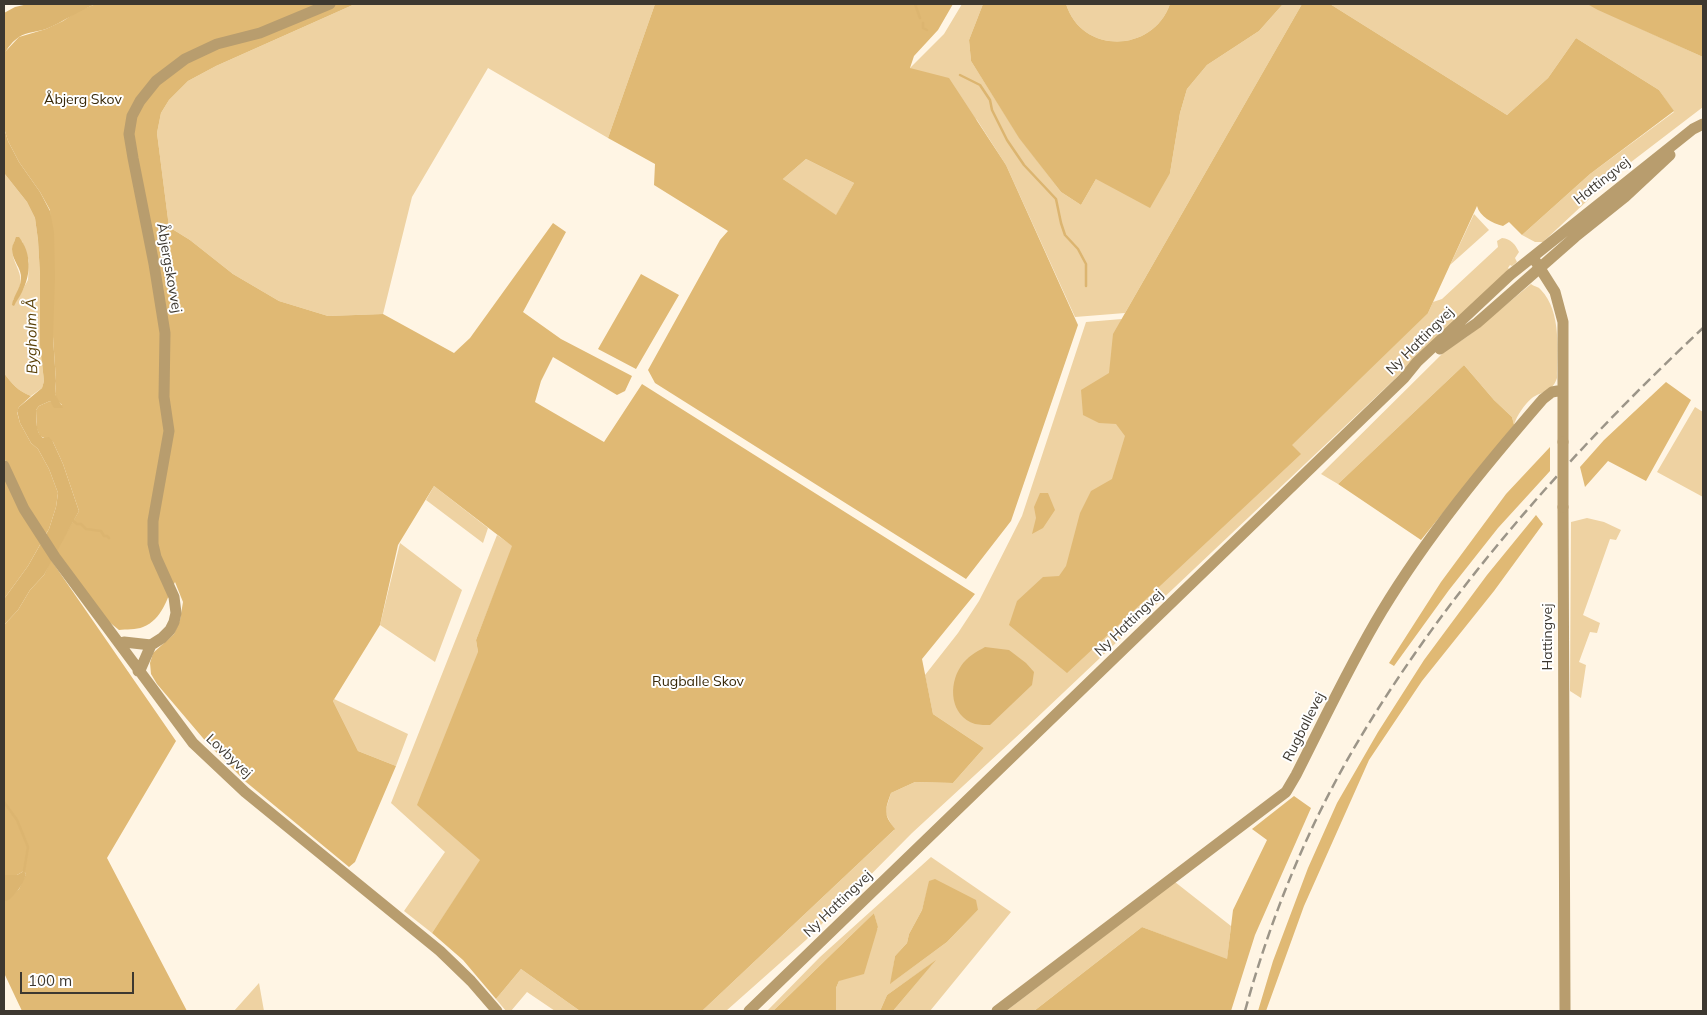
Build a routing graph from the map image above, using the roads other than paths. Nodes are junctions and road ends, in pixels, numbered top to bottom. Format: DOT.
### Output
graph roads {
  1 [pos="330,4"];
  2 [pos="1703,124"];
  3 [pos="1615,189"];
  4 [pos="1532,256"];
  5 [pos="1540,267"];
  6 [pos="1404,378"];
  7 [pos="1563,390"];
  8 [pos="4,466"];
  9 [pos="120,644"];
  10 [pos="151,646"];
  11 [pos="138,671"];
  12 [pos="497,1011"];
  13 [pos="749,1011"];
  14 [pos="997,1011"];
  15 [pos="1565,1011"];
  1 -- 10 [label="street, Åbjergskovvej"];
  2 -- 3 [label="street, Hattingvej"];
  2 -- 5 [label="street, Hattingvej"];
  3 -- 4 [label="street, Hattingvej"];
  3 -- 5 [label="street"];
  4 -- 5 [label="street, Hattingvej"];
  4 -- 6 [label="street, Ny Hattingvej"];
  5 -- 6 [label="street, Hattingvej"];
  5 -- 7 [label="street, Hattingvej"];
  6 -- 13 [label="street, Ny Hattingvej"];
  7 -- 14 [label="street, Rugballevej"];
  7 -- 15 [label="street, Hattingvej, bridge"];
  8 -- 9 [label="street, Lovbyvej"];
  9 -- 10 [label="street"];
  9 -- 11 [label="street, Lovbyvej"];
  10 -- 11 [label="street, Åbjergskovvej"];
  11 -- 12 [label="street, Lovbyvej"];
}
